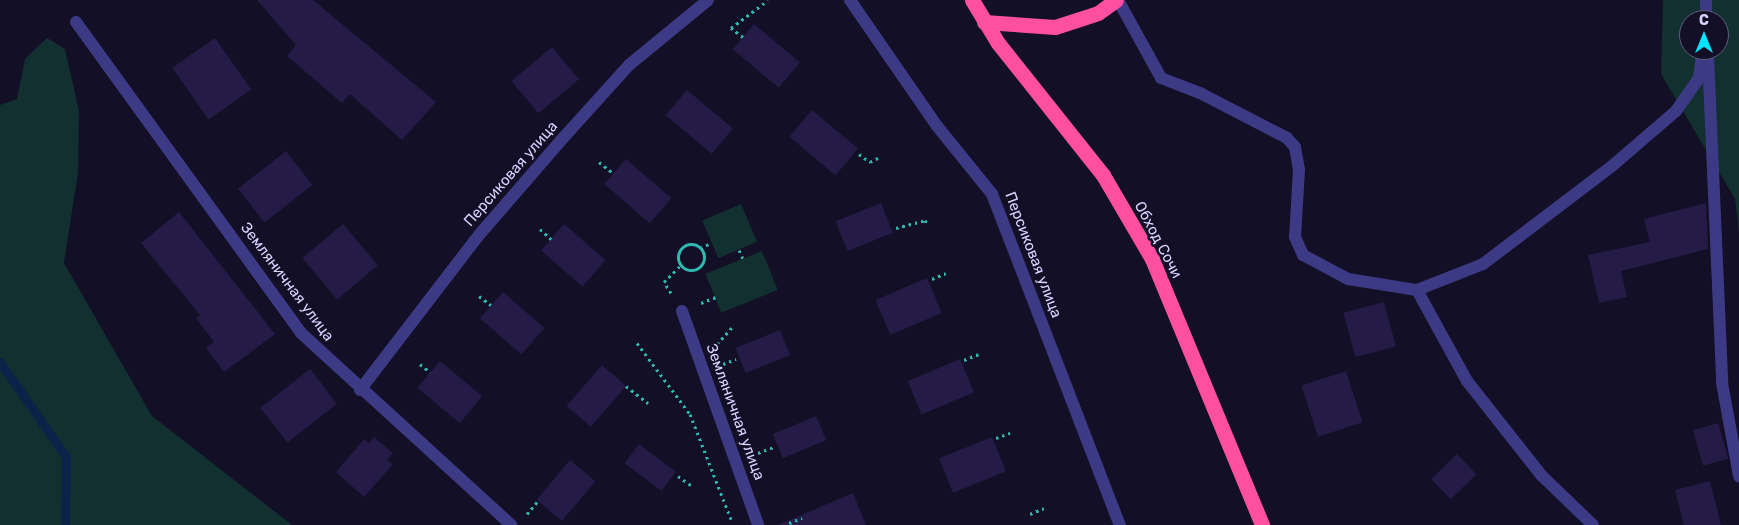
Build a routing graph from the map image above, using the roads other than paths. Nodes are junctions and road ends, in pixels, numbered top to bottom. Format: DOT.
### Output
graph roads {
  1 [pos="708,0"];
  2 [pos="850,0"];
  3 [pos="972,0"];
  4 [pos="1117,0"];
  5 [pos="76,22"];
  6 [pos="984,22"];
  7 [pos="1701,60"];
  8 [pos="1708,60"];
  9 [pos="1417,290"];
  10 [pos="682,310"];
  11 [pos="360,390"];
  12 [pos="1739,476"];
  13 [pos="511,525"];
  14 [pos="758,525"];
  15 [pos="1120,525"];
  16 [pos="1262,525"];
  17 [pos="1593,525"];
  1 -- 11 [label="street, Персиковая улица"];
  2 -- 15 [label="street, Персиковая улица"];
  3 -- 6 [label="highway, Обход Сочи"];
  4 -- 6 [label="highway"];
  4 -- 9 [label="street"];
  5 -- 11 [label="street, Земляничная улица"];
  6 -- 16 [label="highway, Обход Сочи"];
  7 -- 9 [label="street"];
  8 -- 12 [label="street"];
  9 -- 17 [label="street"];
  10 -- 14 [label="street, Земляничная улица"];
  11 -- 13 [label="street, Земляничная улица"];
}
